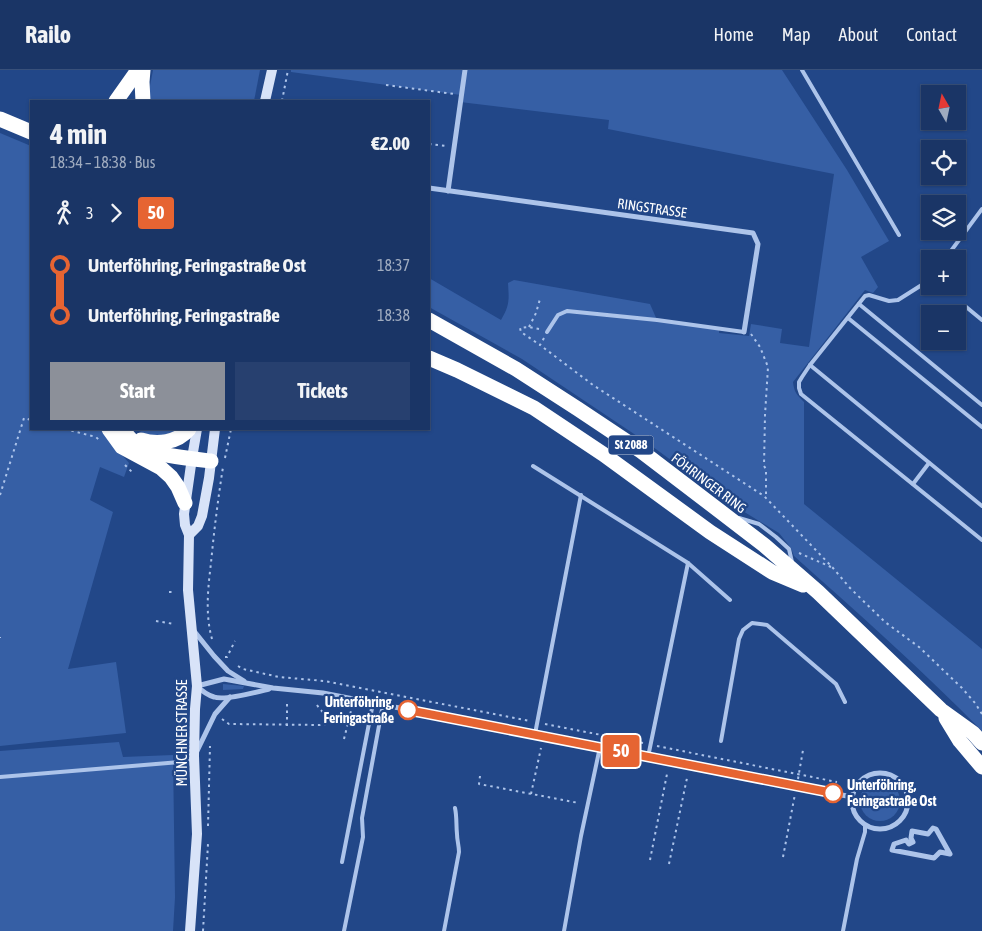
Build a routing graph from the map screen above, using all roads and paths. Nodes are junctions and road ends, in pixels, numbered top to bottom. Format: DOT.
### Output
graph roads {
  1 [pos="138,70"];
  2 [pos="143,70"];
  3 [pos="288,70"];
  4 [pos="465,70"];
  5 [pos="802,70"];
  6 [pos="271,71"];
  7 [pos="386,85"];
  8 [pos="461,95"];
  9 [pos="117,100"];
  10 [pos="143,100"];
  11 [pos="266,100"];
  12 [pos="282,100"];
  13 [pos="0,119"];
  14 [pos="27,129"];
  15 [pos="430,144"];
  16 [pos="454,147"];
  17 [pos="430,188"];
  18 [pos="448,190"];
  19 [pos="982,209"];
  20 [pos="899,235"];
  21 [pos="952,250"];
  22 [pos="921,285"];
  23 [pos="540,299"];
  24 [pos="859,304"];
  25 [pos="966,307"];
  26 [pos="848,318"];
  27 [pos="982,320"];
  28 [pos="430,321"];
  29 [pos="529,327"];
  30 [pos="547,332"];
  31 [pos="744,332"];
  32 [pos="543,339"];
  33 [pos="540,345"];
  34 [pos="430,358"];
  35 [pos="810,365"];
  36 [pos="982,404"];
  37 [pos="30,420"];
  38 [pos="982,427"];
  39 [pos="69,430"];
  40 [pos="188,430"];
  41 [pos="197,430"];
  42 [pos="215,430"];
  43 [pos="231,430"];
  44 [pos="125,432"];
  45 [pos="106,435"];
  46 [pos="192,458"];
  47 [pos="211,461"];
  48 [pos="929,463"];
  49 [pos="126,465"];
  50 [pos="533,466"];
  51 [pos="132,472"];
  52 [pos="913,484"];
  53 [pos="0,495"];
  54 [pos="581,495"];
  55 [pos="764,496"];
  56 [pos="185,503"];
  57 [pos="982,506"];
  58 [pos="721,512"];
  59 [pos="189,535"];
  60 [pos="982,540"];
  61 [pos="789,549"];
  62 [pos="688,563"];
  63 [pos="834,568"];
  64 [pos="794,571"];
  65 [pos="204,577"];
  66 [pos="210,578"];
  67 [pos="169,592"];
  68 [pos="174,592"];
  69 [pos="818,592"];
  70 [pos="730,600"];
  71 [pos="156,621"];
  72 [pos="174,624"];
  73 [pos="191,626"];
  74 [pos="235,641"];
  75 [pos="213,643"];
  76 [pos="223,658"];
  77 [pos="247,683"];
  78 [pos="197,686"];
  79 [pos="273,688"];
  80 [pos="230,697"];
  81 [pos="287,702"];
  82 [pos="373,702"];
  83 [pos="845,702"];
  84 [pos="383,704"];
  85 [pos="317,705"];
  86 [pos="941,710"];
  87 [pos="351,711"];
  88 [pos="982,714"];
  89 [pos="222,719"];
  90 [pos="348,722"];
  91 [pos="361,723"];
  92 [pos="326,724"];
  93 [pos="287,725"];
  94 [pos="535,734"];
  95 [pos="344,739"];
  96 [pos="721,741"];
  97 [pos="982,743"];
  98 [pos="600,747"];
  99 [pos="541,748"];
  100 [pos="803,750"];
  101 [pos="648,757"];
  102 [pos="194,758"];
  103 [pos="591,763"];
  104 [pos="597,764"];
  105 [pos="982,767"];
  106 [pos="667,774"];
  107 [pos="798,775"];
  108 [pos="480,776"];
  109 [pos="0,777"];
  110 [pos="687,778"];
  111 [pos="531,794"];
  112 [pos="852,797"];
  113 [pos="794,799"];
  114 [pos="588,805"];
  115 [pos="455,808"];
  116 [pos="865,825"];
  117 [pos="783,858"];
  118 [pos="934,858"];
  119 [pos="650,860"];
  120 [pos="342,862"];
  121 [pos="669,864"];
  122 [pos="190,931"];
  123 [pos="344,931"];
  124 [pos="444,931"];
  125 [pos="564,931"];
  126 [pos="843,931"];
  1 -- 9 [label="highway"];
  2 -- 10 [label="highway"];
  3 -- 12 [label="path"];
  4 -- 8 [label="street"];
  5 -- 20 [label="lane"];
  6 -- 11 [label="main road"];
  7 -- 8 [label="path"];
  8 -- 16 [label="street"];
  13 -- 14 [label="highway"];
  15 -- 16 [label="path"];
  16 -- 18 [label="street"];
  17 -- 18 [label="street, RINGSTRASSE"];
  18 -- 31 [label="street, RINGSTRASSE"];
  19 -- 21 [label="lane"];
  22 -- 24 [label="lane"];
  23 -- 29 [label="path"];
  24 -- 26 [label="lane"];
  24 -- 36 [label="lane"];
  25 -- 27 [label="lane"];
  26 -- 35 [label="lane"];
  26 -- 38 [label="lane"];
  28 -- 58 [label="highway, FÖHRINGER RING / St 2088"];
  29 -- 30 [label="path"];
  29 -- 33 [label="path"];
  30 -- 31 [label="lane"];
  31 -- 55 [label="path"];
  32 -- 33 [label="path"];
  33 -- 55 [label="path"];
  34 -- 69 [label="highway"];
  35 -- 48 [label="lane"];
  35 -- 52 [label="lane"];
  37 -- 53 [label="path"];
  39 -- 45 [label="path"];
  40 -- 44 [label="highway"];
  41 -- 46 [label="main road, MÜNCHNER STRASSE"];
  42 -- 47 [label="main road"];
  43 -- 66 [label="path"];
  44 -- 46 [label="highway"];
  45 -- 56 [label="highway"];
  46 -- 47 [label="highway"];
  46 -- 56 [label="main road, MÜNCHNER STRASSE"];
  47 -- 59 [label="main road"];
  48 -- 52 [label="lane"];
  48 -- 57 [label="lane"];
  49 -- 51 [label="path"];
  50 -- 54 [label="lane"];
  52 -- 60 [label="lane"];
  54 -- 62 [label="lane"];
  54 -- 94 [label="lane"];
  55 -- 63 [label="path"];
  56 -- 59 [label="main road, MÜNCHNER STRASSE"];
  58 -- 61 [label="lane"];
  58 -- 64 [label="highway, FÖHRINGER RING / St 2088"];
  59 -- 73 [label="main road, MÜNCHNER STRASSE"];
  61 -- 63 [label="path"];
  61 -- 64 [label="lane"];
  62 -- 70 [label="lane"];
  62 -- 101 [label="lane"];
  63 -- 88 [label="path"];
  64 -- 69 [label="highway, FÖHRINGER RING / St 2088"];
  65 -- 66 [label="path"];
  66 -- 75 [label="path"];
  67 -- 68 [label="path"];
  69 -- 86 [label="highway, FÖHRINGER RING / St 2088"];
  71 -- 72 [label="path"];
  73 -- 77 [label="street"];
  73 -- 78 [label="main road, MÜNCHNER STRASSE"];
  74 -- 76 [label="path"];
  77 -- 78 [label="street"];
  77 -- 79 [label="street"];
  78 -- 80 [label="street"];
  78 -- 102 [label="main road, MÜNCHNER STRASSE"];
  79 -- 80 [label="street"];
  79 -- 82 [label="street"];
  80 -- 102 [label="street"];
  81 -- 93 [label="path"];
  82 -- 84 [label="street"];
  82 -- 120 [label="lane"];
  83 -- 96 [label="lane"];
  84 -- 94 [label="street"];
  84 -- 123 [label="lane"];
  85 -- 90 [label="path"];
  86 -- 97 [label="highway, FÖHRINGER RING / St 2088"];
  86 -- 105 [label="highway, FÖHRINGER RING / St 2088"];
  87 -- 90 [label="path"];
  89 -- 93 [label="path"];
  90 -- 91 [label="path"];
  90 -- 95 [label="path"];
  92 -- 93 [label="path"];
  94 -- 98 [label="street"];
  98 -- 101 [label="street"];
  98 -- 104 [label="lane"];
  99 -- 111 [label="path"];
  100 -- 107 [label="path"];
  101 -- 112 [label="street"];
  102 -- 109 [label="lane"];
  102 -- 122 [label="main road, MÜNCHNER STRASSE"];
  103 -- 104 [label="lane"];
  104 -- 114 [label="lane"];
  106 -- 119 [label="path"];
  108 -- 111 [label="path"];
  110 -- 121 [label="path"];
  111 -- 114 [label="path"];
  112 -- 116 [label="street"];
  112 -- 116 [label="street"];
  113 -- 117 [label="path"];
  114 -- 125 [label="lane"];
  115 -- 124 [label="lane"];
  116 -- 126 [label="lane"];
  118 -- 118 [label="street"];
}
